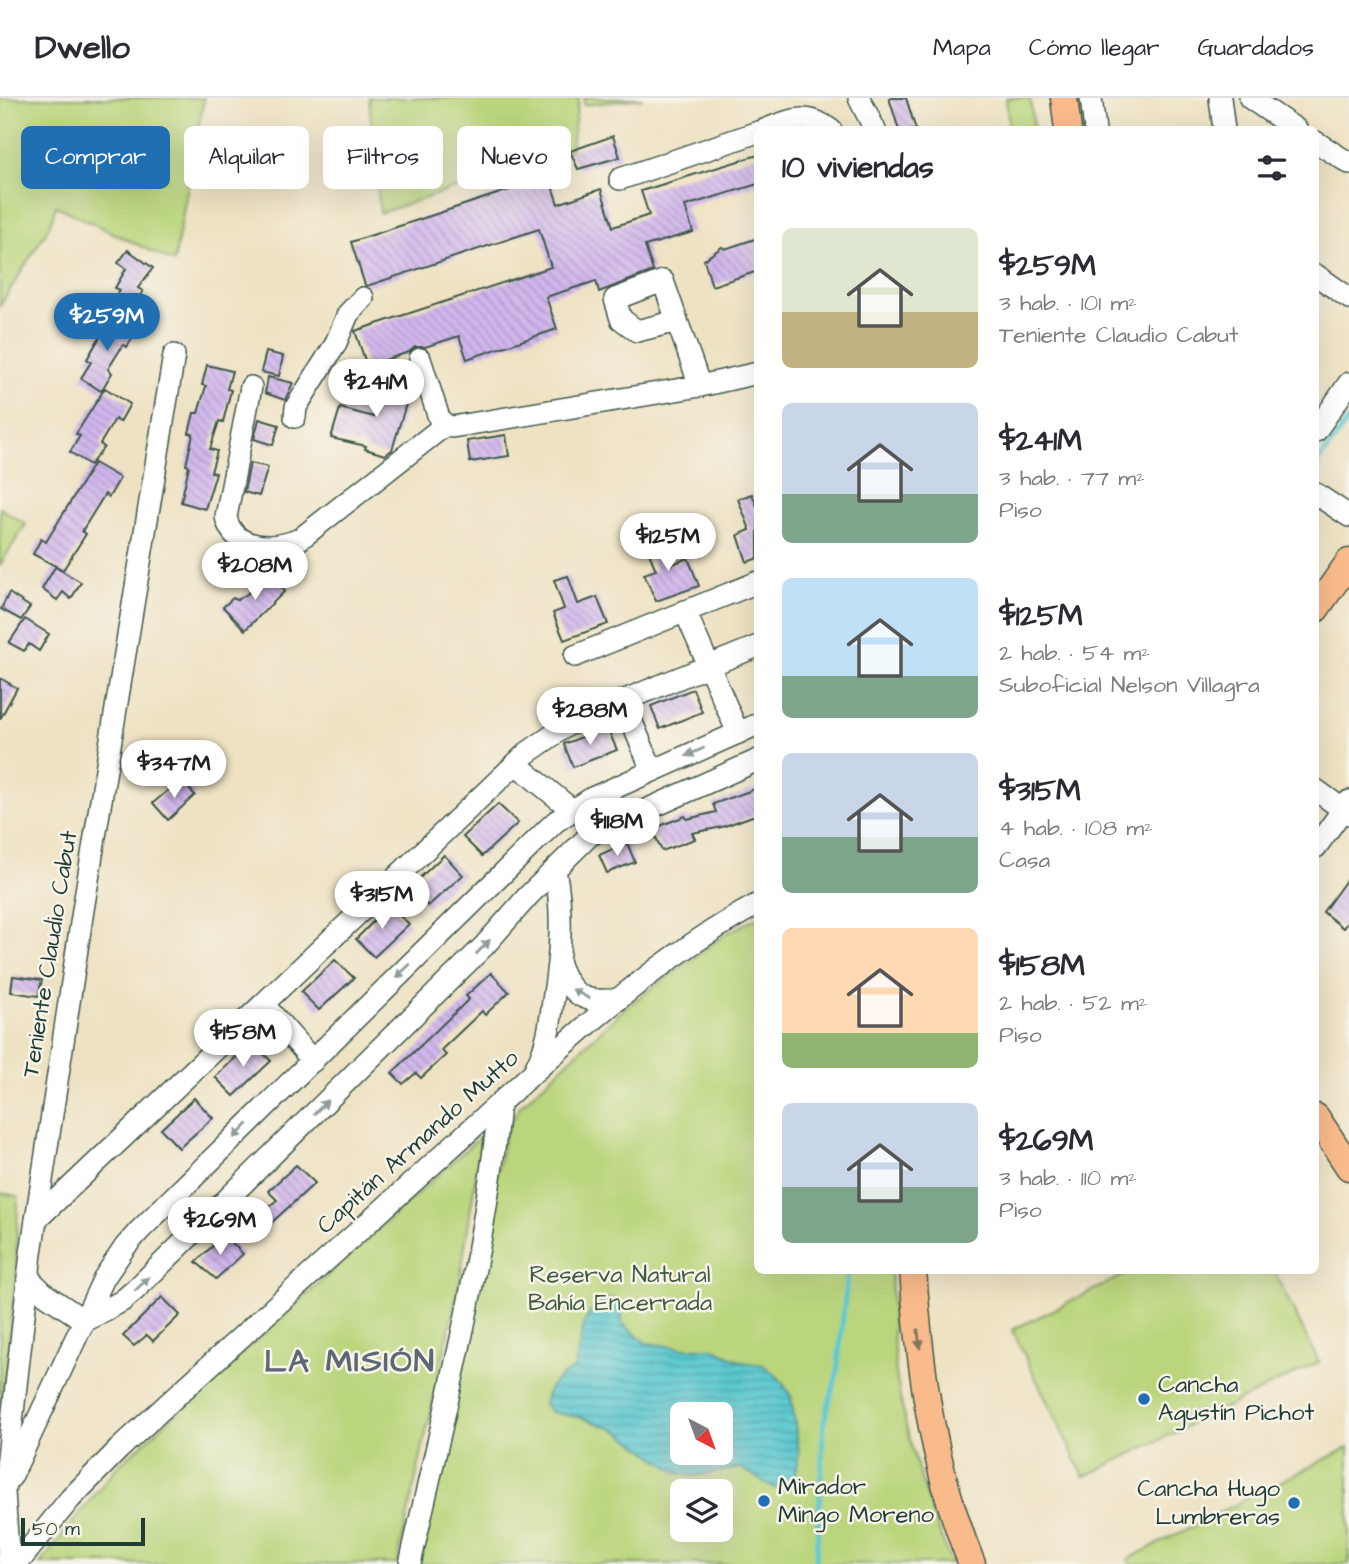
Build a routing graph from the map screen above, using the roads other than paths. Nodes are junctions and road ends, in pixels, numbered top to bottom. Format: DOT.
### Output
graph roads {
  1 [pos="859,98"];
  2 [pos="1064,98"];
  3 [pos="1091,98"];
  4 [pos="1220,98"];
  5 [pos="1250,98"];
  6 [pos="777,126"];
  7 [pos="825,126"];
  8 [pos="873,126"];
  9 [pos="1068,126"];
  10 [pos="1094,126"];
  11 [pos="1224,126"];
  12 [pos="1291,126"];
  13 [pos="754,133"];
  14 [pos="1319,144"];
  15 [pos="1349,163"];
  16 [pos="620,179"];
  17 [pos="1319,277"];
  18 [pos="363,298"];
  19 [pos="1349,298"];
  20 [pos="677,321"];
  21 [pos="174,355"];
  22 [pos="420,359"];
  23 [pos="754,374"];
  24 [pos="1349,383"];
  25 [pos="251,387"];
  26 [pos="705,389"];
  27 [pos="295,417"];
  28 [pos="444,425"];
  29 [pos="1319,426"];
  30 [pos="1319,496"];
  31 [pos="1349,516"];
  32 [pos="1349,562"];
  33 [pos="754,584"];
  34 [pos="1319,605"];
  35 [pos="685,611"];
  36 [pos="754,648"];
  37 [pos="575,656"];
  38 [pos="709,666"];
  39 [pos="623,701"];
  40 [pos="754,726"];
  41 [pos="738,733"];
  42 [pos="754,762"];
  43 [pos="516,764"];
  44 [pos="652,771"];
  45 [pos="1319,792"];
  46 [pos="1347,808"];
  47 [pos="571,809"];
  48 [pos="590,835"];
  49 [pos="1319,844"];
  50 [pos="555,870"];
  51 [pos="505,872"];
  52 [pos="528,896"];
  53 [pos="754,906"];
  54 [pos="559,964"];
  55 [pos="619,999"];
  56 [pos="263,1004"];
  57 [pos="313,1060"];
  58 [pos="533,1074"];
  59 [pos="499,1105"];
  60 [pos="1319,1122"];
  61 [pos="1349,1167"];
  62 [pos="36,1220"];
  63 [pos="913,1274"];
  64 [pos="28,1278"];
  65 [pos="85,1321"];
  66 [pos="4,1492"];
  67 [pos="9,1564"];
  68 [pos="17,1564"];
  69 [pos="410,1564"];
  70 [pos="972,1564"];
  1 -- 8 [label="street"];
  2 -- 9 [label="main road"];
  3 -- 10 [label="street"];
  4 -- 11 [label="street"];
  5 -- 12 [label="street"];
  6 -- 7 [label="street"];
  13 -- 16 [label="street"];
  14 -- 15 [label="street"];
  17 -- 19 [label="street"];
  18 -- 27 [label="street"];
  20 -- 26 [label="street"];
  21 -- 62 [label="street, Teniente Claudio Cabut"];
  22 -- 28 [label="street"];
  23 -- 26 [label="street"];
  24 -- 29 [label="street"];
  25 -- 28 [label="street"];
  26 -- 28 [label="street"];
  30 -- 31 [label="street"];
  32 -- 34 [label="main road"];
  33 -- 35 [label="street"];
  35 -- 37 [label="street"];
  35 -- 38 [label="street"];
  36 -- 38 [label="street"];
  38 -- 39 [label="street"];
  38 -- 41 [label="street"];
  39 -- 43 [label="street"];
  39 -- 44 [label="street"];
  40 -- 41 [label="street"];
  41 -- 44 [label="street, one-way"];
  42 -- 48 [label="street"];
  43 -- 47 [label="street"];
  43 -- 56 [label="street"];
  44 -- 47 [label="street"];
  45 -- 46 [label="street"];
  46 -- 49 [label="street"];
  47 -- 48 [label="street"];
  47 -- 51 [label="street"];
  48 -- 50 [label="street"];
  50 -- 52 [label="street"];
  50 -- 54 [label="street"];
  51 -- 52 [label="street"];
  51 -- 57 [label="street, one-way"];
  65 -- 52 [label="street, one-way"];
  53 -- 55 [label="street, Capitán Armando Mutto"];
  55 -- 54 [label="street, one-way"];
  54 -- 58 [label="street"];
  55 -- 58 [label="street, Capitán Armando Mutto"];
  56 -- 57 [label="street"];
  56 -- 62 [label="street"];
  57 -- 65 [label="street, one-way"];
  58 -- 59 [label="street, Capitán Armando Mutto"];
  59 -- 68 [label="street, Capitán Armando Mutto"];
  59 -- 69 [label="street"];
  60 -- 61 [label="main road"];
  62 -- 64 [label="street, Teniente Claudio Cabut"];
  63 -- 70 [label="main road, one-way"];
  64 -- 65 [label="street"];
  64 -- 66 [label="street, Teniente Claudio Cabut"];
  65 -- 66 [label="street"];
  66 -- 67 [label="street, Teniente Claudio Cabut"];
}
